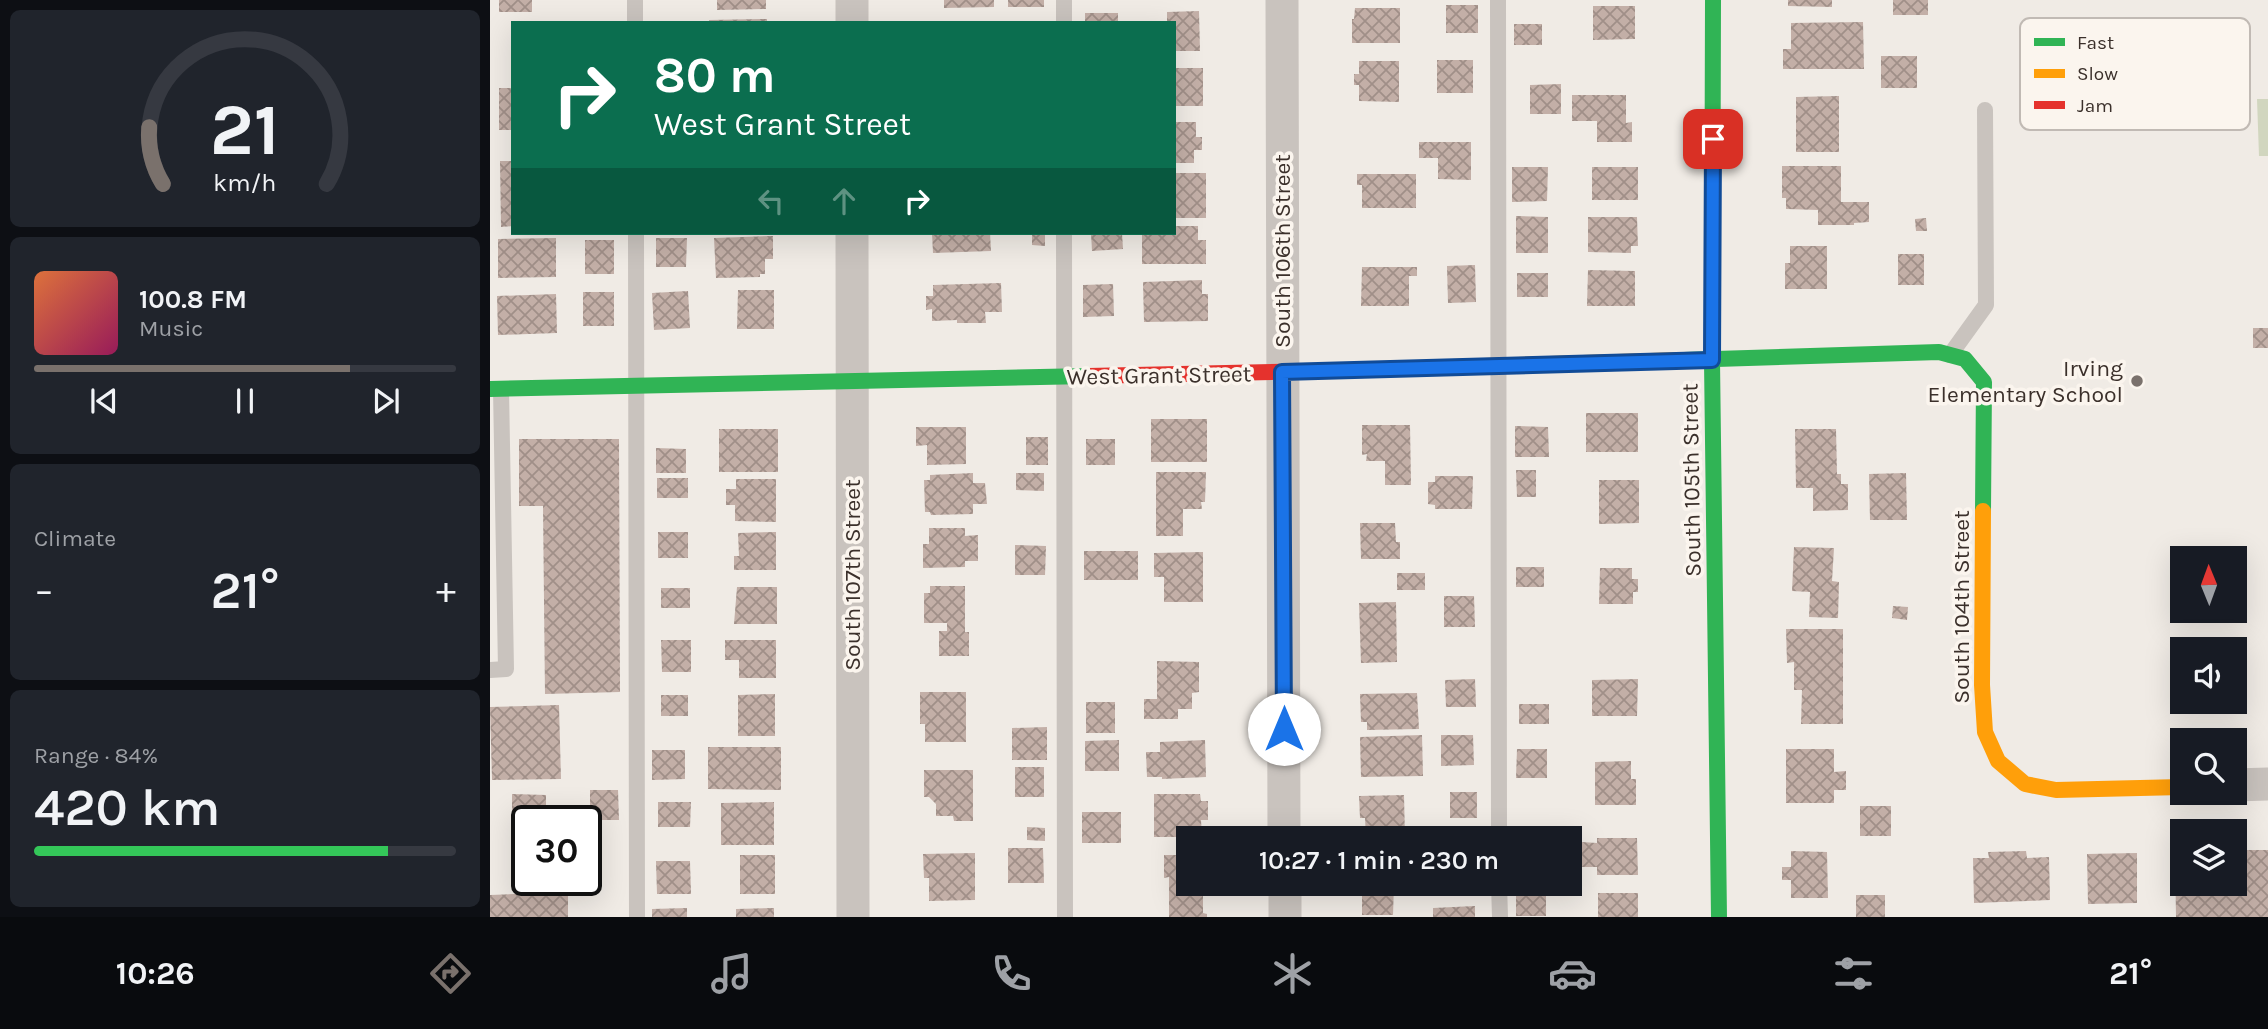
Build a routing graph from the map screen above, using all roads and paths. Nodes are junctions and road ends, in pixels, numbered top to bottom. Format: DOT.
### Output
graph roads {
  1 [pos="635,0"];
  2 [pos="852,0"];
  3 [pos="1064,0"];
  4 [pos="1282,0"];
  5 [pos="1498,0"];
  6 [pos="1713,0"];
  7 [pos="635,21"];
  8 [pos="852,21"];
  9 [pos="1064,21"];
  10 [pos="1984,110"];
  11 [pos="636,235"];
  12 [pos="852,235"];
  13 [pos="1065,235"];
  14 [pos="1950,355"];
  15 [pos="1712,360"];
  16 [pos="1497,366"];
  17 [pos="1282,372"];
  18 [pos="1065,377"];
  19 [pos="852,381"];
  20 [pos="636,386"];
  21 [pos="495,389"];
  22 [pos="490,670"];
  23 [pos="2268,784"];
  24 [pos="2247,785"];
  25 [pos="2170,787"];
  26 [pos="1284,826"];
  27 [pos="1499,826"];
  28 [pos="1285,896"];
  29 [pos="1499,896"];
  30 [pos="637,917"];
  31 [pos="853,917"];
  32 [pos="1065,917"];
  33 [pos="1285,917"];
  34 [pos="1500,917"];
  35 [pos="1718,917"];
  1 -- 7 [label="lane"];
  2 -- 8 [label="street"];
  3 -- 9 [label="lane"];
  4 -- 17 [label="street, South 106th Street"];
  5 -- 16 [label="lane"];
  6 -- 15 [label="street, South 105th Street"];
  10 -- 14 [label="lane"];
  11 -- 20 [label="lane"];
  12 -- 19 [label="street, South 107th Street"];
  13 -- 18 [label="lane"];
  14 -- 15 [label="street, West Grant Street"];
  14 -- 25 [label="street, South 104th Street"];
  15 -- 16 [label="street, West Grant Street"];
  15 -- 35 [label="street, South 105th Street"];
  16 -- 17 [label="street, West Grant Street"];
  16 -- 27 [label="lane"];
  17 -- 18 [label="street, West Grant Street"];
  17 -- 26 [label="street, South 106th Street"];
  18 -- 19 [label="street, West Grant Street"];
  18 -- 32 [label="lane"];
  19 -- 20 [label="street, West Grant Street"];
  19 -- 31 [label="street, South 107th Street"];
  20 -- 21 [label="street, West Grant Street"];
  20 -- 30 [label="lane"];
  21 -- 22 [label="lane"];
  23 -- 24 [label="street"];
  28 -- 33 [label="street"];
  29 -- 34 [label="lane"];
}
